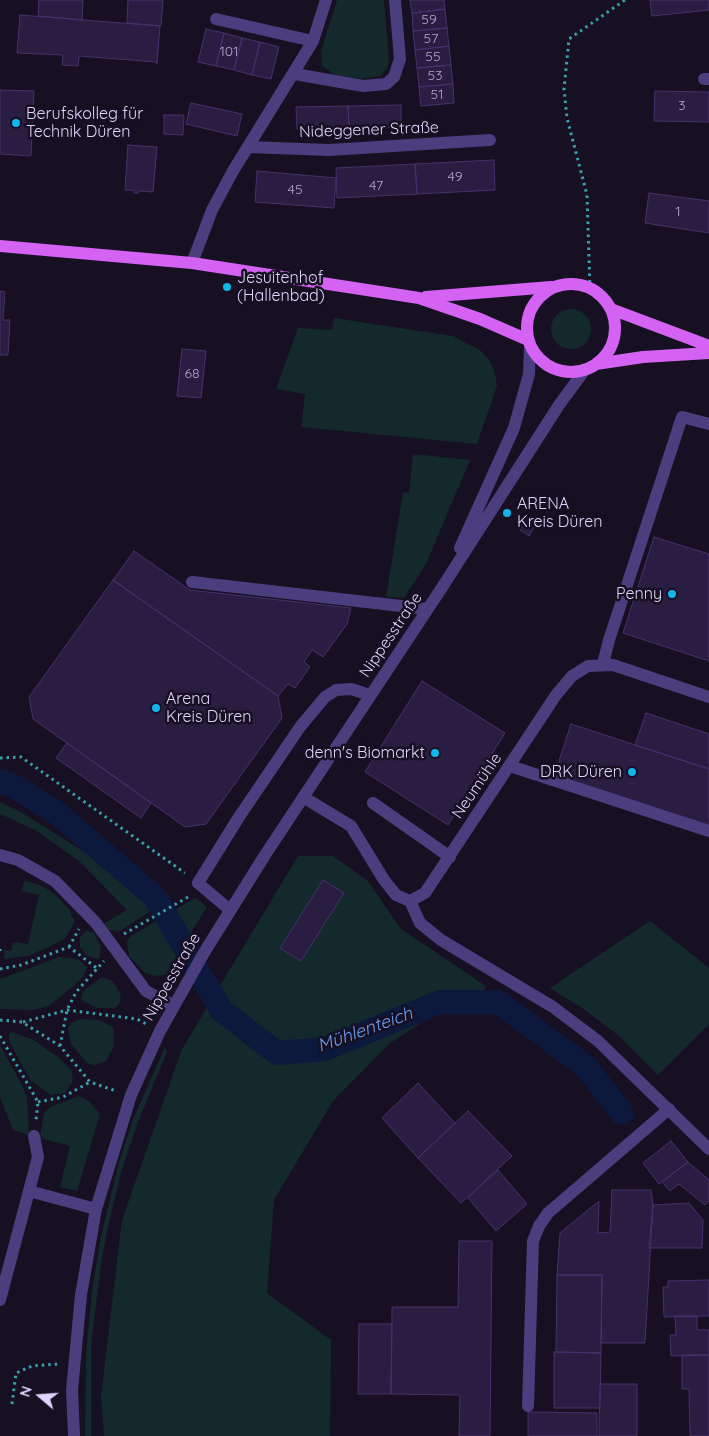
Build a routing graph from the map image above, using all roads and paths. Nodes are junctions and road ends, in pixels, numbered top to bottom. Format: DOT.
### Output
graph roads {
  1 [pos="326,0"];
  2 [pos="395,0"];
  3 [pos="626,0"];
  4 [pos="216,19"];
  5 [pos="313,41"];
  6 [pos="295,74"];
  7 [pos="490,140"];
  8 [pos="248,147"];
  9 [pos="0,246"];
  10 [pos="192,263"];
  11 [pos="557,286"];
  12 [pos="590,289"];
  13 [pos="419,298"];
  14 [pos="611,309"];
  15 [pos="529,342"];
  16 [pos="709,346"];
  17 [pos="709,354"];
  18 [pos="596,364"];
  19 [pos="584,370"];
  20 [pos="709,424"];
  21 [pos="192,582"];
  22 [pos="441,589"];
  23 [pos="427,609"];
  24 [pos="603,664"];
  25 [pos="370,695"];
  26 [pos="709,697"];
  27 [pos="0,758"];
  28 [pos="510,766"];
  29 [pos="303,797"];
  30 [pos="373,803"];
  31 [pos="709,830"];
  32 [pos="0,854"];
  33 [pos="450,857"];
  34 [pos="198,883"];
  35 [pos="189,897"];
  36 [pos="410,900"];
  37 [pos="230,910"];
  38 [pos="140,924"];
  39 [pos="114,948"];
  40 [pos="0,969"];
  41 [pos="98,969"];
  42 [pos="173,1005"];
  43 [pos="68,1010"];
  44 [pos="0,1020"];
  45 [pos="22,1022"];
  46 [pos="160,1030"];
  47 [pos="0,1036"];
  48 [pos="60,1046"];
  49 [pos="90,1082"];
  50 [pos="132,1095"];
  51 [pos="669,1109"];
  52 [pos="34,1136"];
  53 [pos="709,1149"];
  54 [pos="29,1191"];
  55 [pos="96,1209"];
  56 [pos="0,1300"];
  57 [pos="74,1363"];
  58 [pos="12,1404"];
  59 [pos="528,1406"];
  60 [pos="74,1436"];
  1 -- 5 [label="street"];
  2 -- 6 [label="street"];
  3 -- 12 [label="path"];
  4 -- 5 [label="street"];
  5 -- 6 [label="street"];
  6 -- 8 [label="street"];
  7 -- 8 [label="street, Nideggener Straße"];
  8 -- 10 [label="street"];
  9 -- 10 [label="main road"];
  10 -- 13 [label="main road"];
  11 -- 12 [label="main road"];
  11 -- 13 [label="main road"];
  11 -- 15 [label="main road"];
  12 -- 14 [label="main road"];
  13 -- 15 [label="main road"];
  14 -- 16 [label="main road"];
  14 -- 18 [label="main road"];
  15 -- 19 [label="main road"];
  15 -- 22 [label="street, Nippesstraße"];
  17 -- 18 [label="main road"];
  18 -- 19 [label="main road"];
  19 -- 22 [label="street, Nippesstraße"];
  20 -- 24 [label="street"];
  21 -- 23 [label="street"];
  22 -- 23 [label="street, Nippesstraße"];
  23 -- 25 [label="street, Nippesstraße"];
  24 -- 26 [label="street, Neumühle"];
  24 -- 28 [label="street, Neumühle"];
  25 -- 29 [label="street, Nippesstraße"];
  25 -- 34 [label="street"];
  27 -- 34 [label="path"];
  28 -- 31 [label="street"];
  28 -- 33 [label="street, Neumühle"];
  29 -- 36 [label="street"];
  29 -- 37 [label="street, Nippesstraße"];
  30 -- 33 [label="street"];
  32 -- 39 [label="street"];
  33 -- 36 [label="street, Neumühle"];
  34 -- 37 [label="street"];
  35 -- 38 [label="path"];
  36 -- 51 [label="street"];
  37 -- 42 [label="street, Nippesstraße"];
  39 -- 41 [label="path"];
  39 -- 42 [label="street"];
  40 -- 41 [label="path"];
  41 -- 43 [label="path"];
  42 -- 46 [label="street, Nippesstraße"];
  43 -- 45 [label="path"];
  43 -- 46 [label="path"];
  43 -- 48 [label="path"];
  44 -- 45 [label="path"];
  45 -- 48 [label="path"];
  46 -- 50 [label="street, Nippesstraße"];
  47 -- 49 [label="path"];
  48 -- 49 [label="path"];
  49 -- 50 [label="path"];
  50 -- 55 [label="street, Nippesstraße"];
  51 -- 53 [label="street"];
  51 -- 59 [label="street"];
  52 -- 54 [label="street"];
  54 -- 55 [label="street"];
  54 -- 56 [label="street"];
  55 -- 57 [label="street, Nippesstraße"];
  57 -- 58 [label="path"];
  57 -- 60 [label="street, Nippesstraße"];
}
